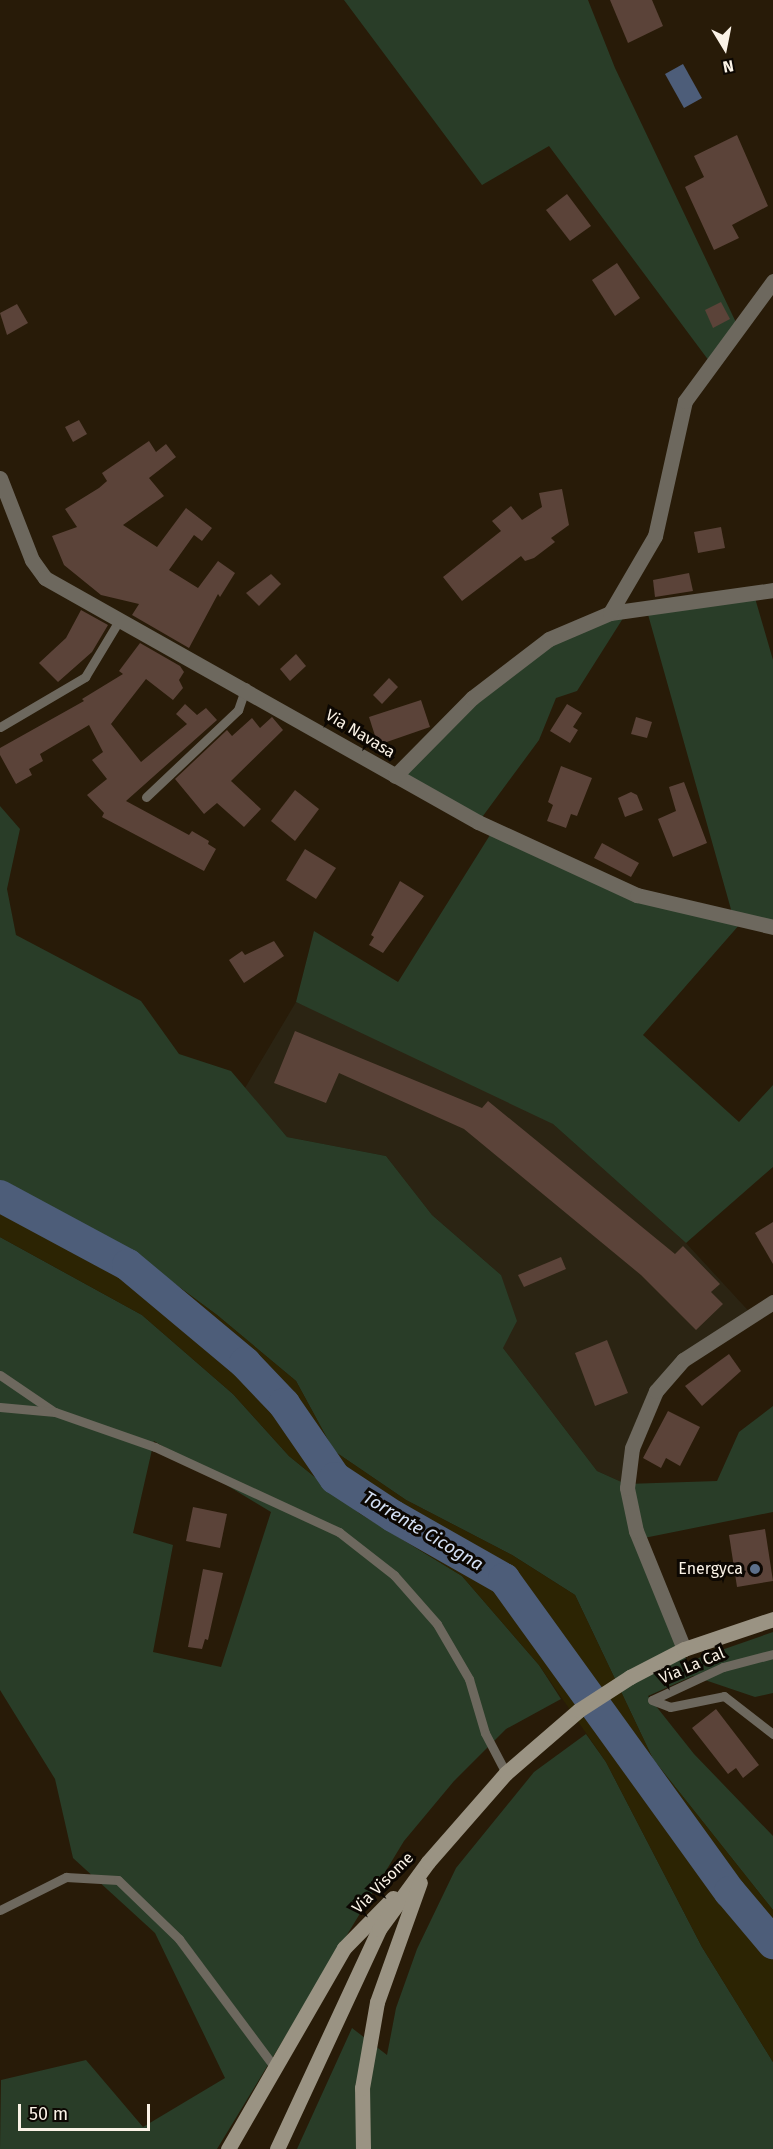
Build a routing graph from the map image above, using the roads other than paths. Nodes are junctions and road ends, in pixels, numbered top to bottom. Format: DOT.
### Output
graph roads {
  1 [pos="773,281"];
  2 [pos="0,478"];
  3 [pos="773,590"];
  4 [pos="610,613"];
  5 [pos="120,619"];
  6 [pos="246,687"];
  7 [pos="0,727"];
  8 [pos="395,776"];
  9 [pos="146,797"];
  10 [pos="773,927"];
  11 [pos="773,1302"];
  12 [pos="0,1375"];
  13 [pos="0,1407"];
  14 [pos="55,1412"];
  15 [pos="773,1619"];
  16 [pos="684,1649"];
  17 [pos="773,1654"];
  18 [pos="773,1734"];
  19 [pos="506,1773"];
  20 [pos="428,1862"];
  21 [pos="0,1910"];
  22 [pos="275,2068"];
  23 [pos="228,2149"];
  24 [pos="277,2149"];
  25 [pos="363,2149"];
  1 -- 4 [label="street"];
  2 -- 5 [label="street, Via Navasa"];
  3 -- 4 [label="street"];
  4 -- 8 [label="street"];
  5 -- 6 [label="street, Via Navasa"];
  5 -- 7 [label="lane"];
  6 -- 8 [label="street, Via Navasa"];
  6 -- 9 [label="lane"];
  8 -- 10 [label="street, Via Navasa"];
  11 -- 16 [label="street"];
  12 -- 14 [label="lane"];
  13 -- 14 [label="lane"];
  14 -- 19 [label="lane"];
  15 -- 16 [label="main road"];
  16 -- 19 [label="main road"];
  17 -- 18 [label="lane, Via La Cal"];
  19 -- 20 [label="main road"];
  20 -- 22 [label="main road, Via Visome"];
  20 -- 24 [label="main road"];
  20 -- 25 [label="main road, Via Visome"];
  21 -- 22 [label="lane"];
  22 -- 23 [label="main road, Via Visome"];
}
